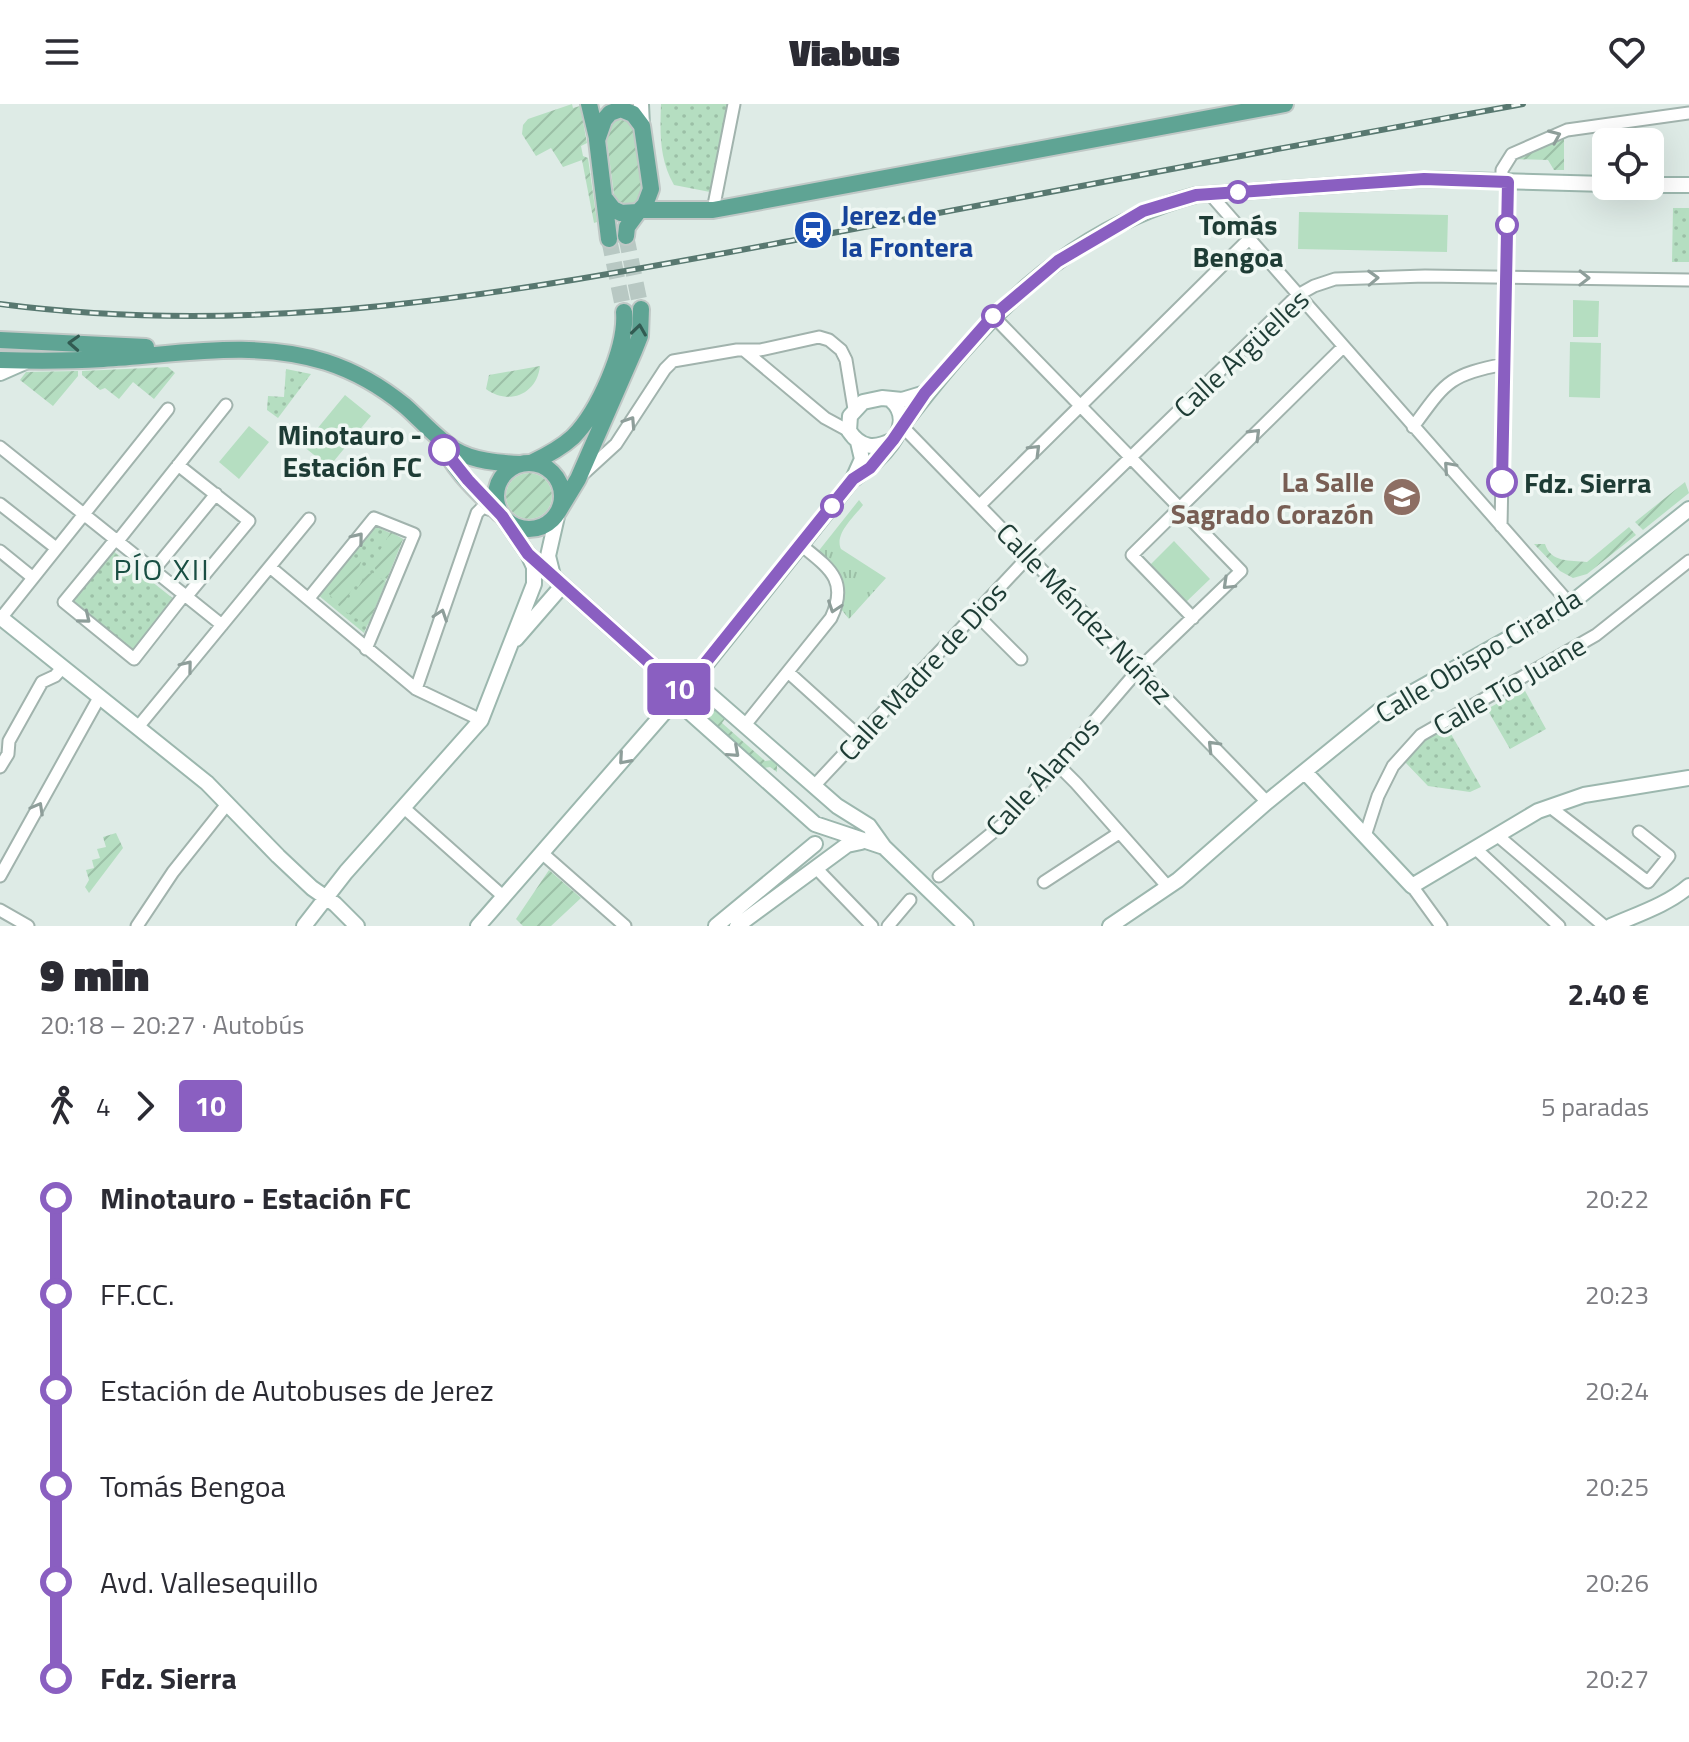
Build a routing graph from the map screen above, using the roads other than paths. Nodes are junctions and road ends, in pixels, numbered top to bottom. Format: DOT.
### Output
graph roads {
  1 [pos="589,104"];
  2 [pos="641,104"];
  3 [pos="734,104"];
  4 [pos="1285,104"];
  5 [pos="618,107"];
  6 [pos="1689,113"];
  7 [pos="642,126"];
  8 [pos="597,140"];
  9 [pos="649,177"];
  10 [pos="1505,182"];
  11 [pos="1592,184"];
  12 [pos="1664,185"];
  13 [pos="1689,185"];
  14 [pos="1210,194"];
  15 [pos="606,200"];
  16 [pos="695,209"];
  17 [pos="713,210"];
  18 [pos="640,211"];
  19 [pos="1249,239"];
  20 [pos="1506,277"];
  21 [pos="1689,280"];
  22 [pos="1298,295"];
  23 [pos="993,316"];
  24 [pos="0,340"];
  25 [pos="1343,347"];
  26 [pos="207,350"];
  27 [pos="745,351"];
  28 [pos="0,360"];
  29 [pos="27,361"];
  30 [pos="1505,364"];
  31 [pos="0,373"];
  32 [pos="925,393"];
  33 [pos="891,400"];
  34 [pos="226,405"];
  35 [pos="1080,406"];
  36 [pos="168,409"];
  37 [pos="854,409"];
  38 [pos="902,426"];
  39 [pos="1413,427"];
  40 [pos="853,437"];
  41 [pos="893,440"];
  42 [pos="441,441"];
  43 [pos="0,447"];
  44 [pos="1130,457"];
  45 [pos="525,463"];
  46 [pos="178,465"];
  47 [pos="578,479"];
  48 [pos="853,479"];
  49 [pos="216,494"];
  50 [pos="0,504"];
  51 [pos="980,505"];
  52 [pos="1179,508"];
  53 [pos="1689,509"];
  54 [pos="558,512"];
  55 [pos="82,514"];
  56 [pos="502,516"];
  57 [pos="309,519"];
  58 [pos="1501,526"];
  59 [pos="113,538"];
  60 [pos="801,545"];
  61 [pos="56,548"];
  62 [pos="0,551"];
  63 [pos="528,554"];
  64 [pos="1029,556"];
  65 [pos="1689,561"];
  66 [pos="270,567"];
  67 [pos="153,571"];
  68 [pos="32,577"];
  69 [pos="559,583"];
  70 [pos="185,596"];
  71 [pos="309,598"];
  72 [pos="1570,604"];
  73 [pos="976,614"];
  74 [pos="0,617"];
  75 [pos="1193,618"];
  76 [pos="222,625"];
  77 [pos="508,648"];
  78 [pos="366,649"];
  79 [pos="1021,659"];
  80 [pos="63,667"];
  81 [pos="1139,669"];
  82 [pos="788,672"];
  83 [pos="693,680"];
  84 [pos="416,689"];
  85 [pos="100,696"];
  86 [pos="679,696"];
  87 [pos="481,720"];
  88 [pos="745,725"];
  89 [pos="138,727"];
  90 [pos="860,737"];
  91 [pos="1058,765"];
  92 [pos="0,767"];
  93 [pos="1305,772"];
  94 [pos="1689,778"];
  95 [pos="814,786"];
  96 [pos="1267,802"];
  97 [pos="228,803"];
  98 [pos="837,806"];
  99 [pos="403,807"];
  100 [pos="1550,807"];
  101 [pos="818,826"];
  102 [pos="1639,832"];
  103 [pos="1119,833"];
  104 [pos="844,835"];
  105 [pos="1365,836"];
  106 [pos="1498,836"];
  107 [pos="815,844"];
  108 [pos="878,845"];
  109 [pos="1476,849"];
  110 [pos="840,850"];
  111 [pos="542,853"];
  112 [pos="801,857"];
  113 [pos="814,870"];
  114 [pos="0,876"];
  115 [pos="939,876"];
  116 [pos="1044,882"];
  117 [pos="1412,886"];
  118 [pos="1689,886"];
  119 [pos="1168,887"];
  120 [pos="325,897"];
  121 [pos="504,897"];
  122 [pos="910,900"];
  123 [pos="0,910"];
  124 [pos="28,926"];
  125 [pos="137,926"];
  126 [pos="304,926"];
  127 [pos="357,926"];
  128 [pos="478,926"];
  129 [pos="625,926"];
  130 [pos="716,926"];
  131 [pos="737,926"];
  132 [pos="872,926"];
  133 [pos="888,926"];
  134 [pos="966,926"];
  135 [pos="1110,926"];
  136 [pos="1441,926"];
  137 [pos="1559,926"];
  138 [pos="1604,926"];
  139 [pos="1611,926"];
  1 -- 8 [label="main road"];
  2 -- 7 [label="street"];
  3 -- 17 [label="street"];
  4 -- 17 [label="main road"];
  5 -- 7 [label="main road"];
  5 -- 8 [label="main road"];
  10 -- 6 [label="street, one-way"];
  7 -- 9 [label="main road"];
  8 -- 15 [label="main road"];
  9 -- 16 [label="main road"];
  9 -- 18 [label="main road"];
  10 -- 11 [label="street"];
  10 -- 14 [label="street"];
  10 -- 20 [label="street"];
  12 -- 13 [label="street"];
  14 -- 19 [label="street"];
  14 -- 23 [label="street"];
  15 -- 18 [label="main road"];
  15 -- 18 [label="main road"];
  16 -- 17 [label="main road"];
  16 -- 18 [label="main road"];
  19 -- 22 [label="street"];
  19 -- 35 [label="street"];
  20 -- 21 [label="street, Calle Argüelles, one-way"];
  22 -- 20 [label="street, Calle Argüelles, one-way"];
  20 -- 30 [label="street"];
  22 -- 25 [label="street"];
  22 -- 44 [label="street, Calle Argüelles"];
  23 -- 32 [label="street"];
  23 -- 35 [label="street"];
  26 -- 24 [label="main road, one-way"];
  25 -- 39 [label="street"];
  52 -- 25 [label="street, one-way"];
  26 -- 29 [label="main road"];
  26 -- 42 [label="main road"];
  27 -- 37 [label="street"];
  27 -- 40 [label="street"];
  47 -- 27 [label="street, one-way"];
  28 -- 29 [label="main road"];
  29 -- 31 [label="street"];
  30 -- 39 [label="street"];
  30 -- 58 [label="street"];
  32 -- 33 [label="street"];
  32 -- 38 [label="street"];
  33 -- 37 [label="street"];
  33 -- 38 [label="street"];
  34 -- 46 [label="street"];
  35 -- 44 [label="street"];
  51 -- 35 [label="street, one-way"];
  36 -- 55 [label="street"];
  37 -- 40 [label="street"];
  38 -- 41 [label="street"];
  38 -- 51 [label="street, Calle Méndez Núñez"];
  58 -- 39 [label="street, one-way"];
  40 -- 41 [label="street"];
  40 -- 48 [label="street"];
  41 -- 48 [label="street"];
  42 -- 45 [label="main road"];
  42 -- 56 [label="main road"];
  43 -- 55 [label="street"];
  44 -- 52 [label="street"];
  44 -- 64 [label="street, Calle Argüelles"];
  47 -- 45 [label="main road, one-way"];
  45 -- 54 [label="main road"];
  45 -- 56 [label="main road"];
  46 -- 49 [label="street"];
  46 -- 59 [label="street"];
  47 -- 54 [label="main road"];
  48 -- 60 [label="street"];
  49 -- 67 [label="street"];
  49 -- 70 [label="street"];
  50 -- 61 [label="street"];
  51 -- 64 [label="street, Calle Méndez Núñez"];
  52 -- 75 [label="street"];
  52 -- 75 [label="street, Calle Álamos, one-way"];
  53 -- 72 [label="street, Calle Obispo Cirarda"];
  54 -- 56 [label="main road"];
  54 -- 69 [label="street"];
  55 -- 59 [label="street"];
  55 -- 61 [label="street"];
  56 -- 63 [label="street"];
  84 -- 56 [label="street, one-way"];
  57 -- 66 [label="street"];
  58 -- 72 [label="street"];
  59 -- 67 [label="street"];
  59 -- 70 [label="street, one-way"];
  60 -- 82 [label="street, one-way"];
  60 -- 83 [label="street"];
  61 -- 68 [label="street"];
  62 -- 68 [label="street"];
  63 -- 69 [label="street"];
  63 -- 77 [label="street"];
  64 -- 73 [label="street, Calle Madre de Dios"];
  64 -- 81 [label="street, Calle Méndez Núñez"];
  65 -- 105 [label="street, Calle Tío Juane"];
  66 -- 71 [label="street"];
  66 -- 76 [label="street"];
  67 -- 70 [label="street"];
  68 -- 74 [label="street"];
  69 -- 77 [label="street"];
  69 -- 86 [label="street"];
  70 -- 76 [label="street"];
  71 -- 78 [label="street"];
  71 -- 78 [label="street, one-way"];
  72 -- 93 [label="street, Calle Obispo Cirarda"];
  73 -- 79 [label="street"];
  73 -- 90 [label="street, Calle Madre de Dios"];
  74 -- 80 [label="street"];
  75 -- 81 [label="street, Calle Álamos"];
  89 -- 76 [label="street, one-way"];
  77 -- 87 [label="street"];
  78 -- 84 [label="street"];
  80 -- 85 [label="street"];
  80 -- 92 [label="street"];
  81 -- 91 [label="street, Calle Álamos"];
  96 -- 81 [label="street, Calle Méndez Núñez, one-way"];
  82 -- 88 [label="street"];
  82 -- 90 [label="street"];
  83 -- 86 [label="street"];
  83 -- 88 [label="street"];
  84 -- 87 [label="street"];
  85 -- 89 [label="street"];
  114 -- 85 [label="street, one-way"];
  86 -- 101 [label="street, one-way"];
  86 -- 111 [label="street, one-way"];
  87 -- 99 [label="street"];
  88 -- 95 [label="street"];
  89 -- 97 [label="street"];
  90 -- 95 [label="street, Calle Madre de Dios"];
  91 -- 103 [label="street"];
  91 -- 115 [label="street, Calle Álamos"];
  93 -- 96 [label="street, Calle Obispo Cirarda"];
  93 -- 105 [label="street"];
  94 -- 100 [label="street"];
  95 -- 98 [label="street"];
  96 -- 119 [label="street, Calle Obispo Cirarda"];
  97 -- 120 [label="street"];
  97 -- 125 [label="street"];
  98 -- 101 [label="street"];
  98 -- 104 [label="street"];
  98 -- 108 [label="street"];
  99 -- 120 [label="street"];
  99 -- 121 [label="street"];
  100 -- 102 [label="street"];
  100 -- 106 [label="street"];
  101 -- 104 [label="street"];
  101 -- 107 [label="street"];
  103 -- 116 [label="street"];
  103 -- 119 [label="street"];
  104 -- 108 [label="street"];
  104 -- 110 [label="street"];
  105 -- 117 [label="street"];
  106 -- 109 [label="street"];
  106 -- 138 [label="street"];
  107 -- 112 [label="street"];
  107 -- 113 [label="street"];
  108 -- 110 [label="street"];
  108 -- 134 [label="street"];
  109 -- 117 [label="street"];
  109 -- 137 [label="street"];
  110 -- 113 [label="street"];
  111 -- 121 [label="street"];
  111 -- 129 [label="street"];
  112 -- 113 [label="street"];
  112 -- 130 [label="street"];
  113 -- 131 [label="street"];
  113 -- 132 [label="street"];
  117 -- 136 [label="street"];
  118 -- 139 [label="street"];
  119 -- 135 [label="street, Calle Obispo Cirarda"];
  120 -- 126 [label="street"];
  120 -- 127 [label="street"];
  121 -- 128 [label="street"];
  122 -- 133 [label="street"];
  123 -- 124 [label="street"];
}
